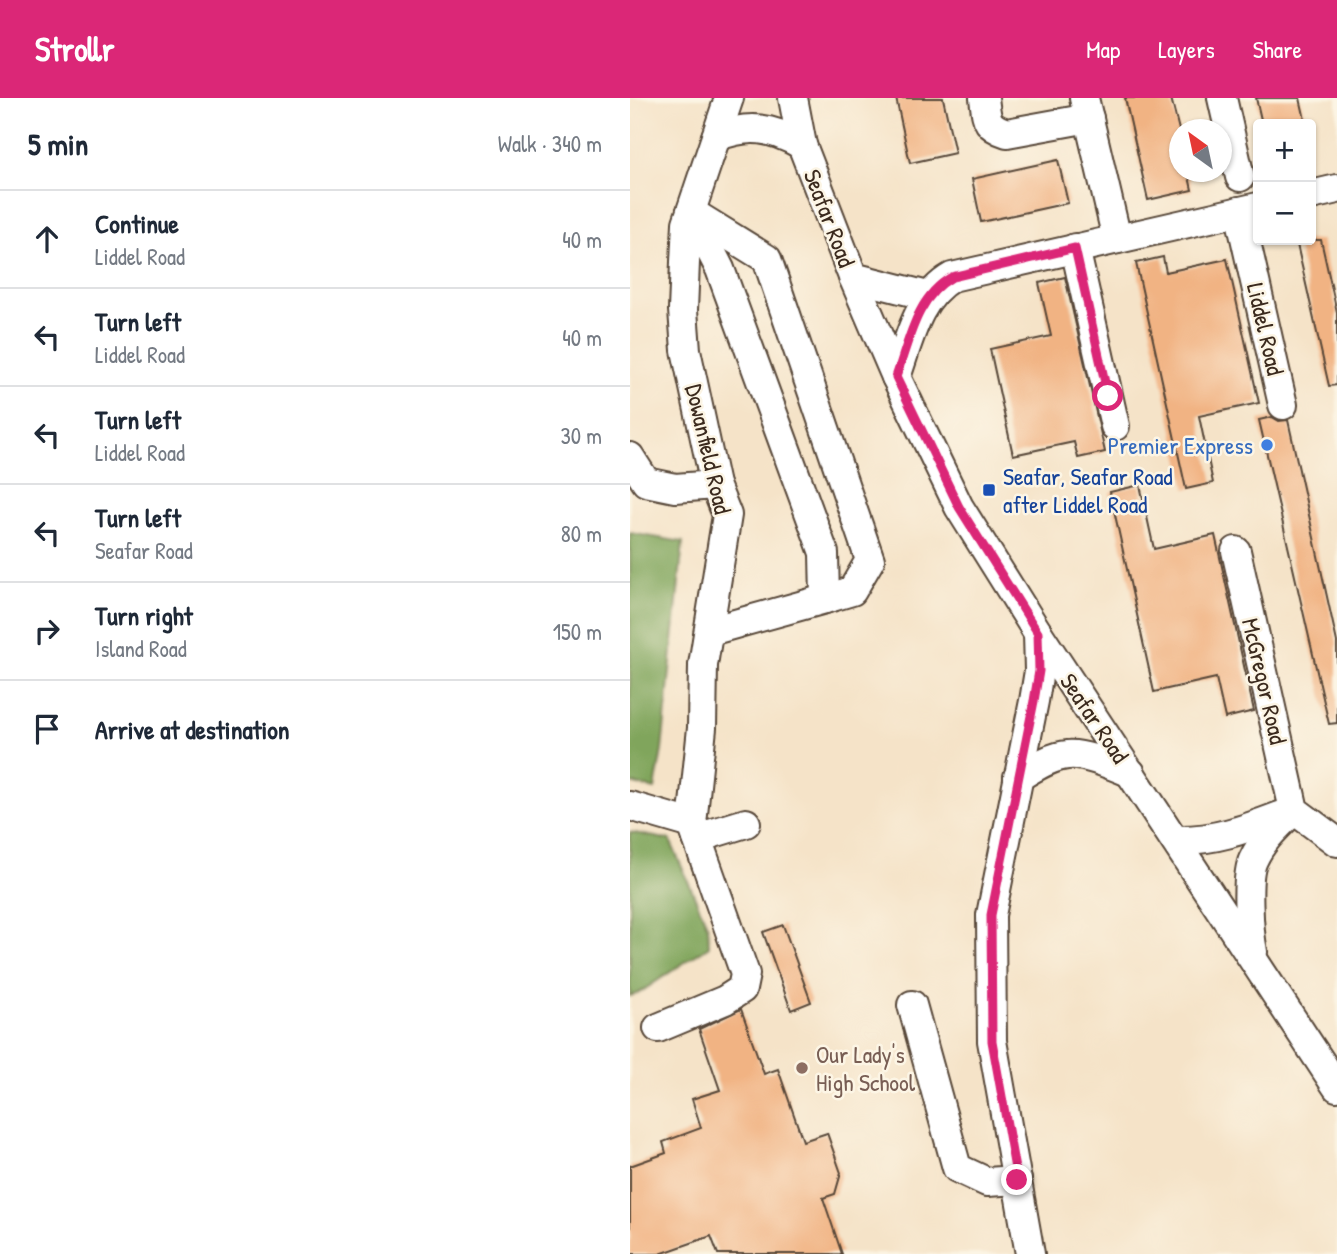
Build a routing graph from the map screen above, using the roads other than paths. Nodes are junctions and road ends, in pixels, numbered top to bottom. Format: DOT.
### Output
graph roads {
  1 [pos="729,98"];
  2 [pos="793,98"];
  3 [pos="984,98"];
  4 [pos="1222,98"];
  5 [pos="1087,108"];
  6 [pos="716,137"];
  7 [pos="802,145"];
  8 [pos="1240,177"];
  9 [pos="1337,189"];
  10 [pos="1316,194"];
  11 [pos="1249,209"];
  12 [pos="691,212"];
  13 [pos="1117,239"];
  14 [pos="1075,248"];
  15 [pos="853,277"];
  16 [pos="928,296"];
  17 [pos="896,377"];
  18 [pos="1283,405"];
  19 [pos="1115,426"];
  20 [pos="630,457"];
  21 [pos="715,485"];
  22 [pos="1236,551"];
  23 [pos="825,599"];
  24 [pos="710,631"];
  25 [pos="1038,633"];
  26 [pos="1131,773"];
  27 [pos="1018,777"];
  28 [pos="630,806"];
  29 [pos="1294,810"];
  30 [pos="746,823"];
  31 [pos="695,831"];
  32 [pos="1175,840"];
  33 [pos="1337,842"];
  34 [pos="1255,962"];
  35 [pos="912,1005"];
  36 [pos="658,1028"];
  37 [pos="1337,1087"];
  38 [pos="1017,1180"];
  39 [pos="1030,1254"];
  1 -- 6 [label="street, Dowanfield Road"];
  2 -- 7 [label="street, Seafar Road"];
  3 -- 5 [label="street"];
  4 -- 8 [label="street"];
  5 -- 13 [label="street"];
  6 -- 7 [label="street"];
  6 -- 12 [label="street, Dowanfield Road"];
  7 -- 15 [label="street, Seafar Road"];
  9 -- 10 [label="street"];
  11 -- 13 [label="street, Liddel Road"];
  11 -- 18 [label="street, Liddel Road"];
  12 -- 21 [label="street, Dowanfield Road"];
  12 -- 23 [label="street"];
  12 -- 23 [label="street"];
  13 -- 14 [label="street, Liddel Road"];
  14 -- 16 [label="street, Liddel Road"];
  14 -- 19 [label="street"];
  15 -- 16 [label="street"];
  15 -- 17 [label="street, Seafar Road"];
  16 -- 17 [label="street"];
  17 -- 25 [label="street, Seafar Road"];
  20 -- 21 [label="street"];
  21 -- 24 [label="street, Dowanfield Road"];
  22 -- 29 [label="street, McGregor Road"];
  23 -- 24 [label="street"];
  24 -- 31 [label="street, Dowanfield Road"];
  25 -- 26 [label="street, Seafar Road"];
  25 -- 27 [label="street"];
  26 -- 27 [label="street"];
  26 -- 32 [label="street, Seafar Road"];
  27 -- 38 [label="street"];
  28 -- 31 [label="street"];
  29 -- 32 [label="street"];
  29 -- 33 [label="street"];
  29 -- 34 [label="street"];
  30 -- 31 [label="street"];
  31 -- 36 [label="street"];
  32 -- 34 [label="street, Seafar Road"];
  34 -- 37 [label="street, Seafar Road"];
  35 -- 38 [label="street"];
  38 -- 39 [label="street"];
}
